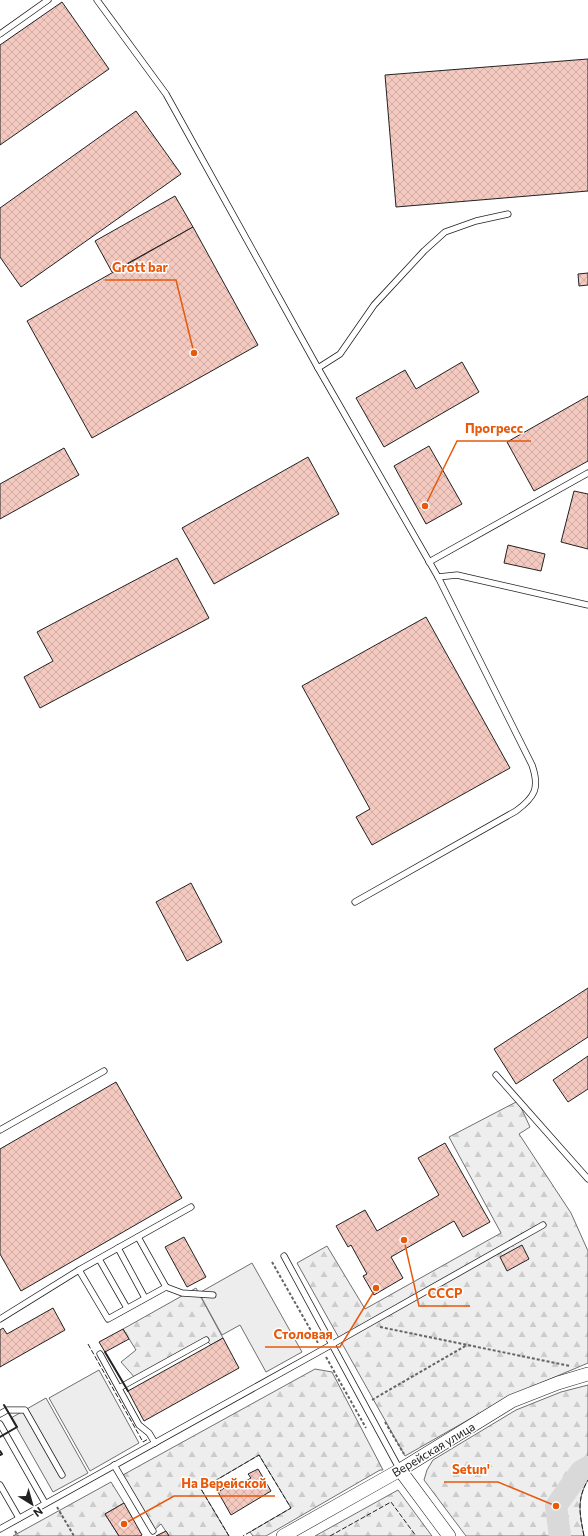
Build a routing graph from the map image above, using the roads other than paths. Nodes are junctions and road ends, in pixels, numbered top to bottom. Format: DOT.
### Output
graph roads {
  1 [pos="48,0"];
  2 [pos="97,0"];
  3 [pos="0,34"];
  4 [pos="508,214"];
  5 [pos="318,368"];
  6 [pos="588,473"];
  7 [pos="429,562"];
  8 [pos="438,577"];
  9 [pos="588,605"];
  10 [pos="355,902"];
  11 [pos="104,1071"];
  12 [pos="496,1075"];
  13 [pos="0,1130"];
  14 [pos="588,1178"];
  15 [pos="191,1207"];
  16 [pos="543,1225"];
  17 [pos="138,1237"];
  18 [pos="118,1248"];
  19 [pos="284,1256"];
  20 [pos="99,1259"];
  21 [pos="79,1270"];
  22 [pos="166,1287"];
  23 [pos="213,1295"];
  24 [pos="145,1298"];
  25 [pos="127,1308"];
  26 [pos="0,1319"];
  27 [pos="206,1340"];
  28 [pos="331,1345"];
  29 [pos="100,1354"];
  30 [pos="588,1374"];
  31 [pos="119,1388"];
  32 [pos="0,1414"];
  33 [pos="0,1424"];
  34 [pos="155,1443"];
  35 [pos="114,1465"];
  36 [pos="400,1470"];
  37 [pos="62,1475"];
  38 [pos="0,1485"];
  39 [pos="45,1504"];
  40 [pos="19,1518"];
  41 [pos="0,1529"];
  42 [pos="153,1531"];
  43 [pos="283,1536"];
  44 [pos="449,1536"];
  1 -- 3 [label="lane"];
  2 -- 5 [label="lane"];
  4 -- 5 [label="lane"];
  5 -- 7 [label="lane"];
  6 -- 7 [label="lane"];
  7 -- 8 [label="lane"];
  8 -- 9 [label="lane"];
  8 -- 10 [label="lane"];
  11 -- 13 [label="lane"];
  12 -- 14 [label="lane"];
  15 -- 17 [label="lane"];
  16 -- 28 [label="lane"];
  17 -- 18 [label="lane"];
  17 -- 22 [label="lane"];
  18 -- 20 [label="lane"];
  18 -- 24 [label="lane"];
  19 -- 28 [label="lane"];
  20 -- 21 [label="lane"];
  20 -- 25 [label="lane"];
  21 -- 25 [label="lane"];
  21 -- 26 [label="lane"];
  22 -- 23 [label="lane"];
  22 -- 24 [label="lane"];
  24 -- 25 [label="lane"];
  27 -- 31 [label="lane"];
  28 -- 34 [label="lane"];
  28 -- 36 [label="lane"];
  29 -- 31 [label="lane"];
  30 -- 36 [label="street, Верейская улица"];
  31 -- 34 [label="lane"];
  32 -- 37 [label="lane"];
  33 -- 39 [label="lane"];
  34 -- 35 [label="lane"];
  35 -- 39 [label="lane"];
  35 -- 42 [label="lane"];
  36 -- 43 [label="street, Верейская улица"];
  36 -- 44 [label="street"];
  38 -- 40 [label="lane"];
  39 -- 40 [label="lane"];
  40 -- 41 [label="lane"];
}
